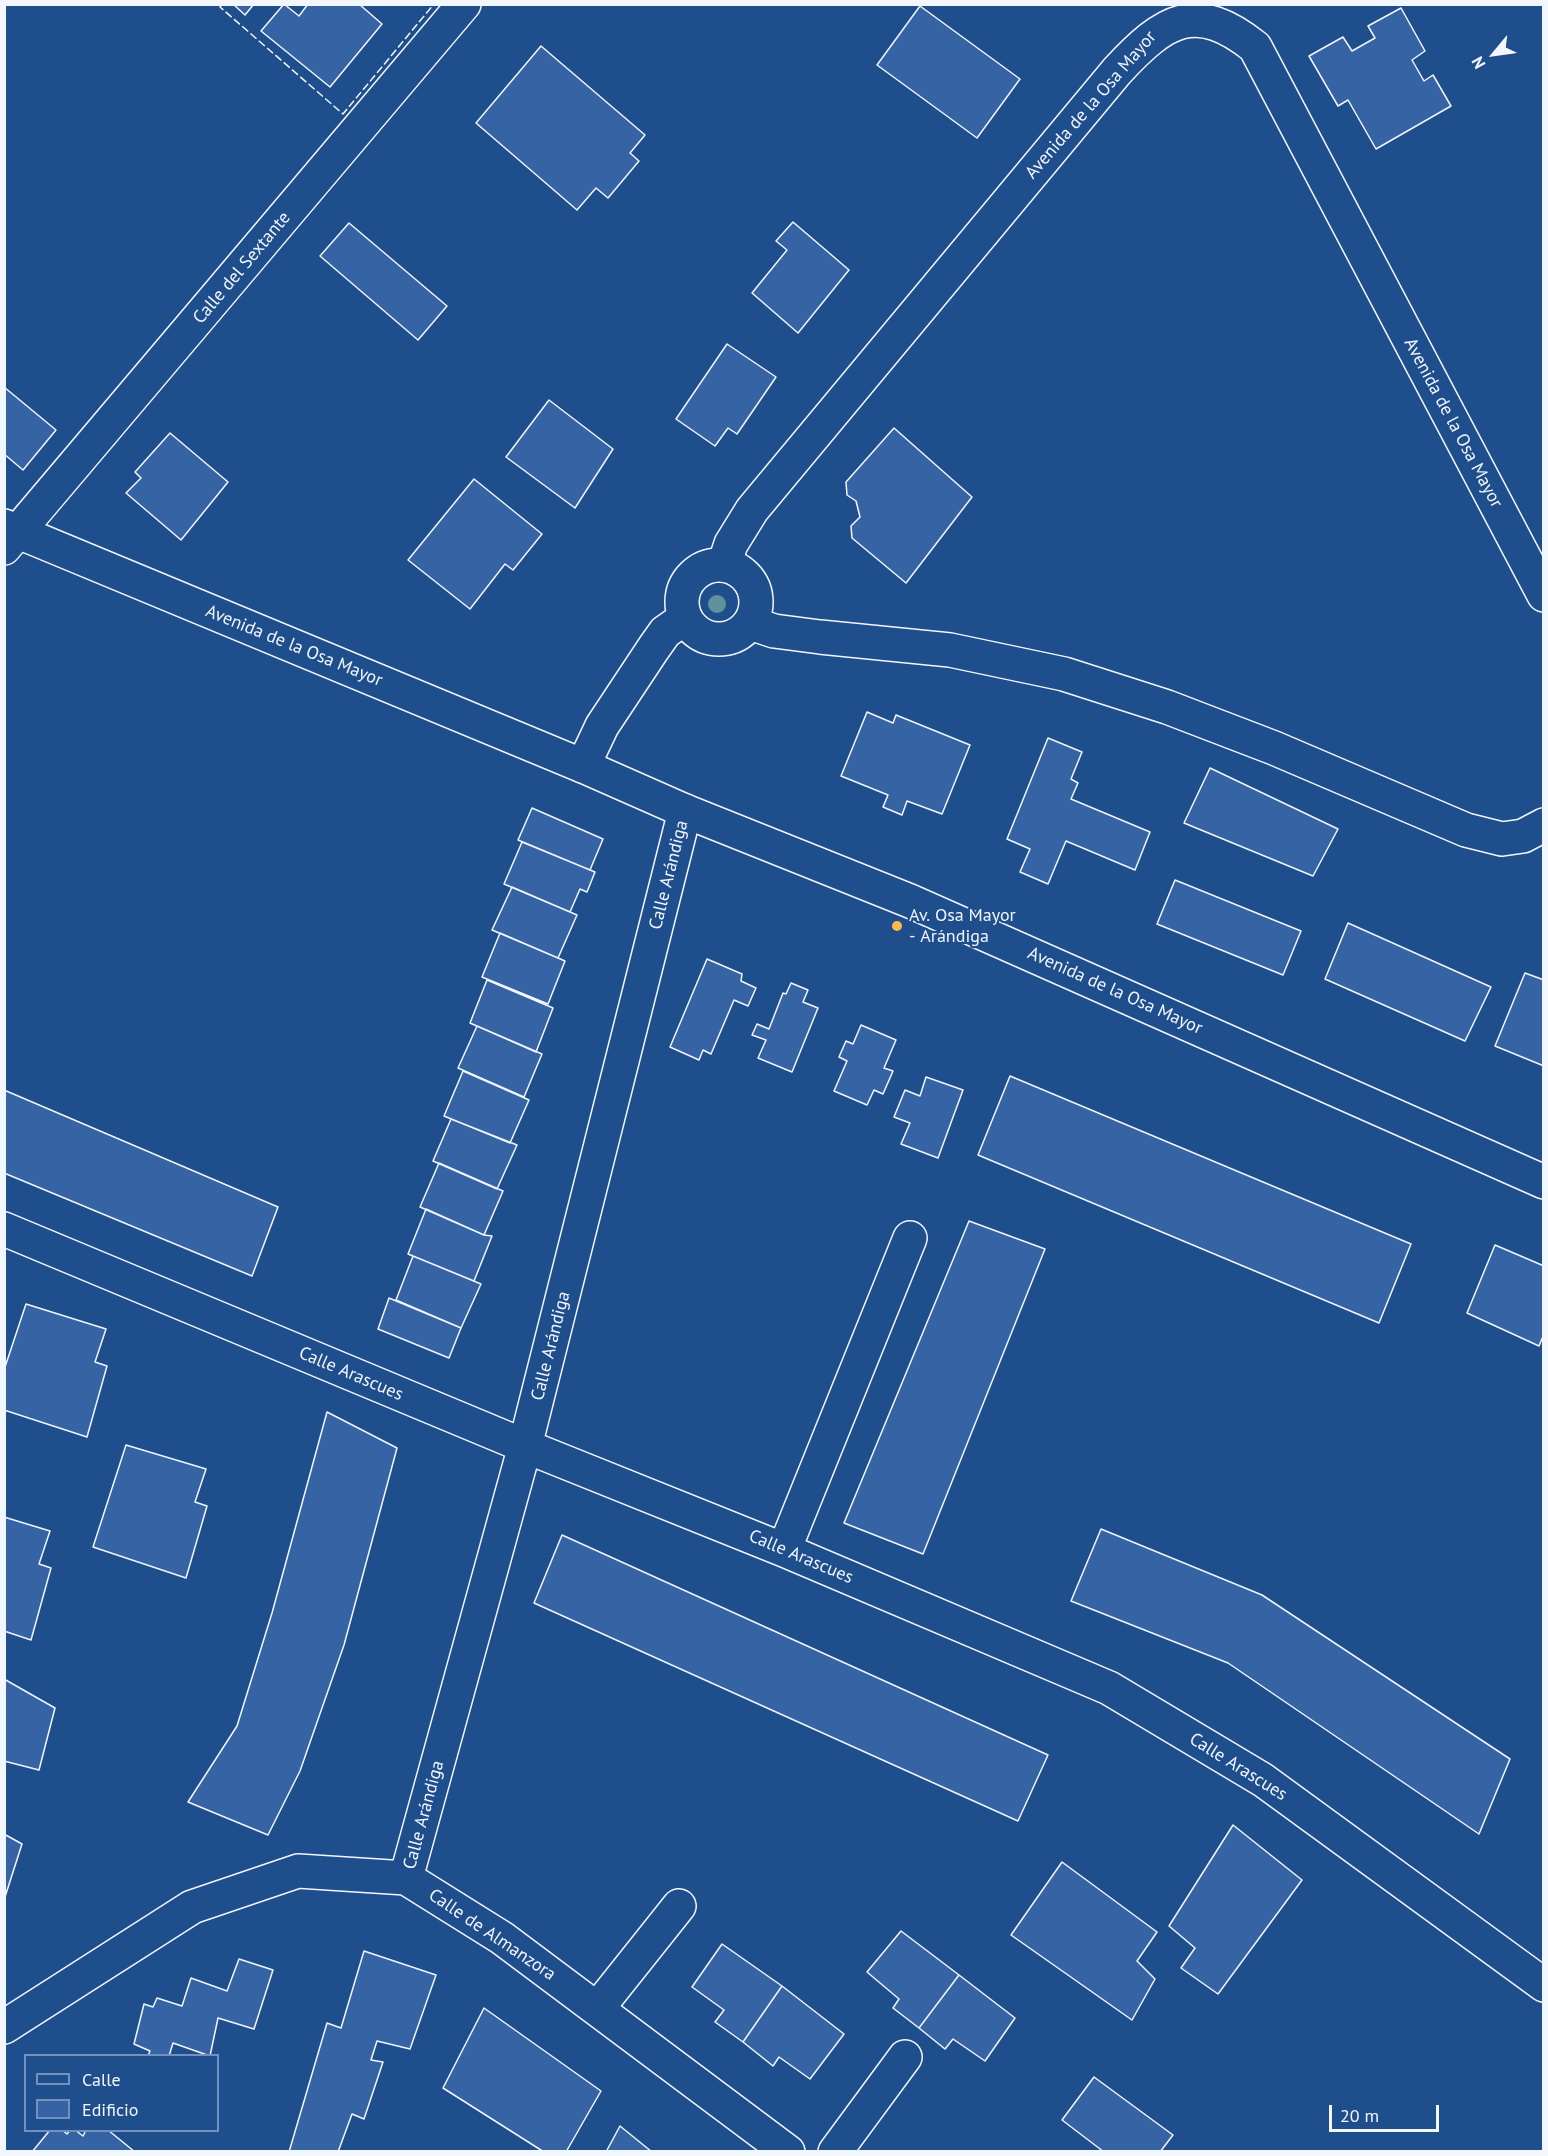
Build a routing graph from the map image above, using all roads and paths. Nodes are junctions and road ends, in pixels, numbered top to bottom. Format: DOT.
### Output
graph roads {
  1 [pos="464,4"];
  2 [pos="9,535"];
  3 [pos="724,565"];
  4 [pos="1544,595"];
  5 [pos="685,618"];
  6 [pos="750,623"];
  7 [pos="583,766"];
  8 [pos="685,812"];
  9 [pos="1544,825"];
  10 [pos="1544,1182"];
  11 [pos="4,1229"];
  12 [pos="909,1238"];
  13 [pos="525,1446"];
  14 [pos="784,1550"];
  15 [pos="406,1878"];
  16 [pos="679,1906"];
  17 [pos="1544,1985"];
  18 [pos="597,2009"];
  19 [pos="4,2027"];
  20 [pos="905,2057"];
  21 [pos="788,2151"];
  22 [pos="835,2151"];
  1 -- 2 [label="street, Calle del Sextante"];
  2 -- 7 [label="street, Avenida de la Osa Mayor"];
  3 -- 4 [label="street, Avenida de la Osa Mayor"];
  3 -- 5 [label="street"];
  3 -- 6 [label="street"];
  5 -- 6 [label="street"];
  5 -- 7 [label="street"];
  6 -- 9 [label="street"];
  7 -- 8 [label="street, Avenida de la Osa Mayor"];
  8 -- 10 [label="street, Avenida de la Osa Mayor"];
  8 -- 13 [label="street, Calle Arándiga"];
  11 -- 13 [label="street, Calle Arascues"];
  12 -- 14 [label="street"];
  13 -- 14 [label="street, Calle Arascues"];
  13 -- 15 [label="street, Calle Arándiga"];
  14 -- 17 [label="street, Calle Arascues"];
  15 -- 18 [label="street, Calle de Almanzora"];
  15 -- 19 [label="street, Calle de Almanzora"];
  16 -- 18 [label="street"];
  18 -- 21 [label="street, Calle de Almanzora"];
  20 -- 22 [label="street"];
}
